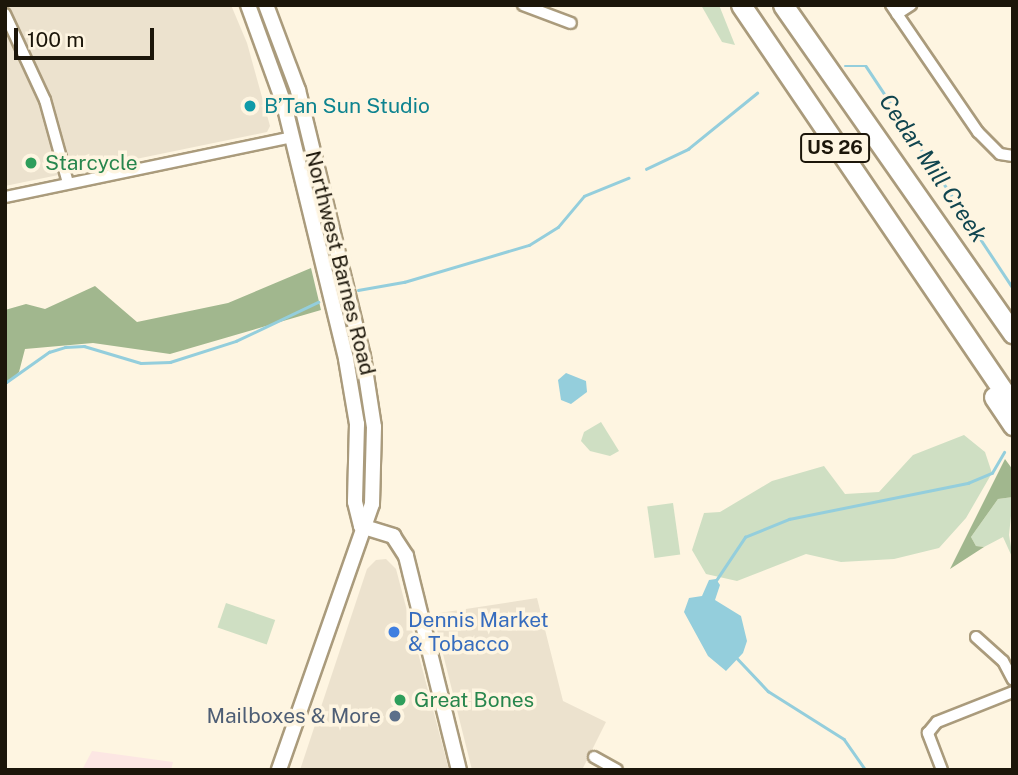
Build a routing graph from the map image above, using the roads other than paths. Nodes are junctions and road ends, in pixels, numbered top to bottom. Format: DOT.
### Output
graph roads {
  1 [pos="248,5"];
  2 [pos="266,5"];
  3 [pos="523,5"];
  4 [pos="741,5"];
  5 [pos="783,5"];
  6 [pos="911,5"];
  7 [pos="894,10"];
  8 [pos="5,14"];
  9 [pos="571,23"];
  10 [pos="292,137"];
  11 [pos="1013,156"];
  12 [pos="68,183"];
  13 [pos="5,197"];
  14 [pos="931,288"];
  15 [pos="1005,316"];
  16 [pos="1013,334"];
  17 [pos="1013,405"];
  18 [pos="1013,425"];
  19 [pos="361,526"];
  20 [pos="976,637"];
  21 [pos="1008,657"];
  22 [pos="1013,680"];
  23 [pos="1013,692"];
  24 [pos="594,757"];
  25 [pos="279,770"];
  26 [pos="459,770"];
  27 [pos="617,770"];
  28 [pos="942,770"];
  1 -- 10 [label="main road, Northwest Barnes Road"];
  2 -- 19 [label="main road, Northwest Barnes Road"];
  3 -- 9 [label="street"];
  4 -- 14 [label="highway, US 26"];
  5 -- 15 [label="highway, US 26"];
  6 -- 7 [label="street"];
  7 -- 11 [label="street"];
  8 -- 12 [label="street"];
  10 -- 12 [label="street"];
  10 -- 19 [label="main road, Northwest Barnes Road"];
  12 -- 13 [label="street"];
  14 -- 17 [label="highway, US 26"];
  14 -- 18 [label="highway"];
  15 -- 16 [label="highway, US 26"];
  19 -- 25 [label="main road"];
  19 -- 26 [label="main road"];
  20 -- 21 [label="street"];
  21 -- 22 [label="street"];
  23 -- 28 [label="street"];
  24 -- 27 [label="street"];
}
